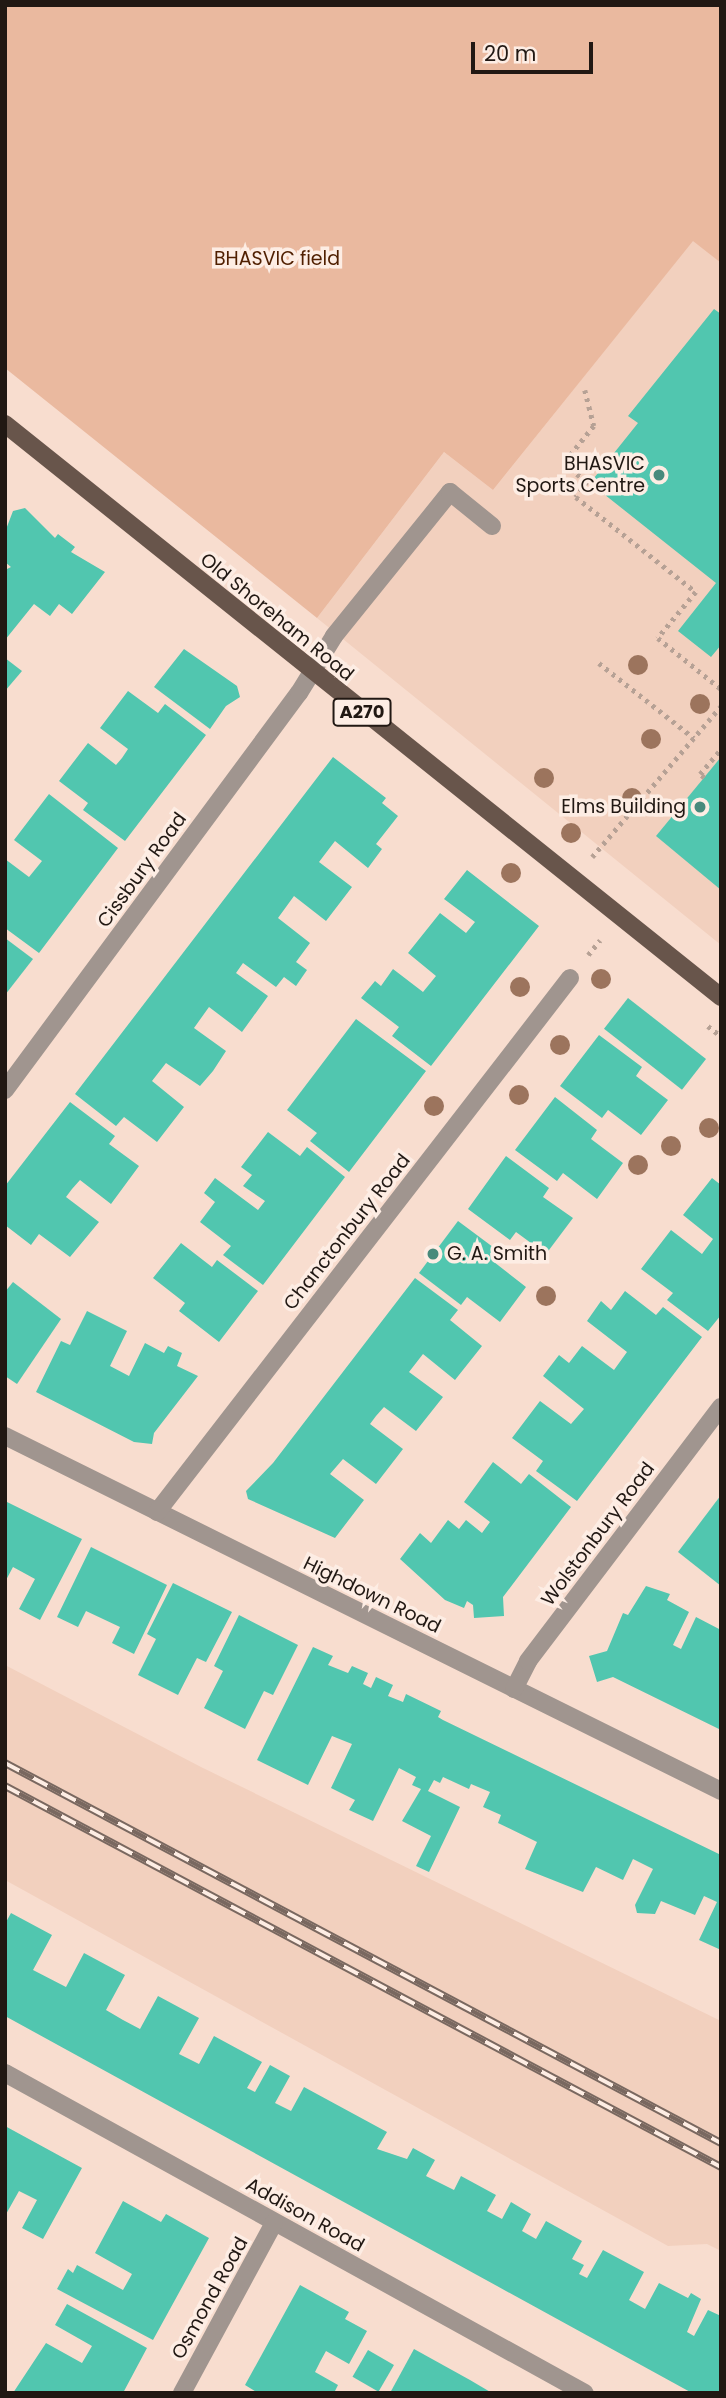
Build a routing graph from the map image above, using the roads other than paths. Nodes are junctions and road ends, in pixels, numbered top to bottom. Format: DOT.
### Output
graph roads {
  1 [pos="5,424"];
  2 [pos="492,526"];
  3 [pos="311,673"];
  4 [pos="570,978"];
  5 [pos="721,997"];
  6 [pos="5,1090"];
  7 [pos="721,1407"];
  8 [pos="5,1436"];
  9 [pos="157,1512"];
  10 [pos="514,1689"];
  11 [pos="721,1791"];
  12 [pos="5,2073"];
  13 [pos="275,2223"];
  14 [pos="182,2393"];
  15 [pos="585,2393"];
  1 -- 3 [label="main road, Old Shoreham Road / A270"];
  2 -- 3 [label="street, Cissbury Road"];
  3 -- 5 [label="main road, Old Shoreham Road / A270"];
  3 -- 6 [label="street, Cissbury Road"];
  4 -- 9 [label="street, Chanctonbury Road"];
  7 -- 10 [label="street, Wolstonbury Road"];
  8 -- 9 [label="street, Highdown Road"];
  9 -- 10 [label="street, Highdown Road"];
  10 -- 11 [label="street, Highdown Road"];
  12 -- 13 [label="street, Addison Road"];
  13 -- 14 [label="street, Osmond Road"];
  13 -- 15 [label="street, Addison Road"];
}
